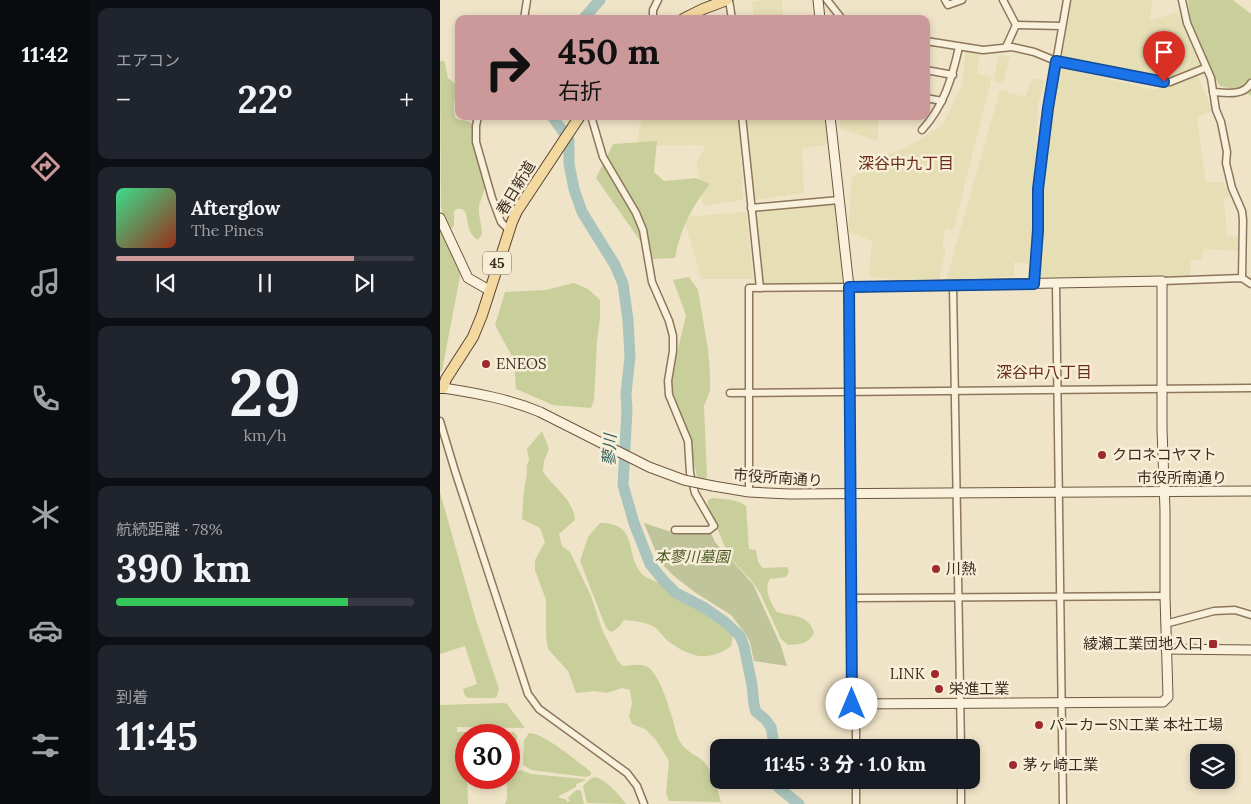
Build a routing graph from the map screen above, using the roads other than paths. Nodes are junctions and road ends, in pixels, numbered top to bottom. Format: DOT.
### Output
graph roads {
  1 [pos="527,0"];
  2 [pos="658,0"];
  3 [pos="728,0"];
  4 [pos="818,0"];
  5 [pos="827,0"];
  6 [pos="945,0"];
  7 [pos="962,0"];
  8 [pos="1004,0"];
  9 [pos="1067,0"];
  10 [pos="1182,0"];
  11 [pos="525,15"];
  12 [pos="653,15"];
  13 [pos="692,15"];
  14 [pos="731,15"];
  15 [pos="820,15"];
  16 [pos="839,15"];
  17 [pos="1016,25"];
  18 [pos="1062,26"];
  19 [pos="930,42"];
  20 [pos="959,47"];
  21 [pos="1006,47"];
  22 [pos="1056,61"];
  23 [pos="1205,68"];
  24 [pos="930,71"];
  25 [pos="953,75"];
  26 [pos="1251,83"];
  27 [pos="1213,92"];
  28 [pos="930,99"];
  29 [pos="942,101"];
  30 [pos="477,120"];
  31 [pos="577,120"];
  32 [pos="592,120"];
  33 [pos="742,120"];
  34 [pos="830,120"];
  35 [pos="922,130"];
  36 [pos="839,200"];
  37 [pos="751,208"];
  38 [pos="440,218"];
  39 [pos="509,230"];
  40 [pos="1242,278"];
  41 [pos="1162,281"];
  42 [pos="1034,284"];
  43 [pos="1056,284"];
  44 [pos="1251,284"];
  45 [pos="953,286"];
  46 [pos="849,287"];
  47 [pos="760,288"];
  48 [pos="489,290"];
  49 [pos="1251,388"];
  50 [pos="1161,389"];
  51 [pos="1058,390"];
  52 [pos="441,391"];
  53 [pos="954,391"];
  54 [pos="850,392"];
  55 [pos="730,393"];
  56 [pos="748,393"];
  57 [pos="440,421"];
  58 [pos="1251,491"];
  59 [pos="748,492"];
  60 [pos="1164,492"];
  61 [pos="956,493"];
  62 [pos="1059,493"];
  63 [pos="852,495"];
  64 [pos="675,530"];
  65 [pos="958,596"];
  66 [pos="1059,596"];
  67 [pos="1165,596"];
  68 [pos="852,598"];
  69 [pos="1251,616"];
  70 [pos="1166,624"];
  71 [pos="1166,649"];
  72 [pos="1251,650"];
  73 [pos="1061,702"];
  74 [pos="961,703"];
  75 [pos="852,704"];
  76 [pos="856,739"];
  77 [pos="961,739"];
  78 [pos="856,789"];
  79 [pos="961,789"];
  80 [pos="644,804"];
  81 [pos="856,804"];
  82 [pos="961,804"];
  83 [pos="1062,804"];
  1 -- 11 [label="street"];
  2 -- 12 [label="street"];
  3 -- 13 [label="main road"];
  3 -- 14 [label="street"];
  4 -- 15 [label="street"];
  5 -- 16 [label="street"];
  6 -- 7 [label="street"];
  8 -- 17 [label="street"];
  9 -- 18 [label="street"];
  10 -- 23 [label="street"];
  17 -- 18 [label="street"];
  17 -- 21 [label="street"];
  18 -- 22 [label="street"];
  19 -- 20 [label="street"];
  20 -- 21 [label="street"];
  20 -- 25 [label="street"];
  21 -- 22 [label="street"];
  22 -- 23 [label="street"];
  22 -- 42 [label="street"];
  23 -- 27 [label="street"];
  24 -- 25 [label="street"];
  25 -- 29 [label="street"];
  26 -- 27 [label="street"];
  27 -- 40 [label="street"];
  28 -- 29 [label="street"];
  29 -- 35 [label="street"];
  30 -- 39 [label="street"];
  31 -- 39 [label="main road, 春日新道 / 45"];
  32 -- 64 [label="street"];
  33 -- 37 [label="street"];
  34 -- 36 [label="street"];
  36 -- 37 [label="street"];
  36 -- 46 [label="street"];
  37 -- 47 [label="street"];
  38 -- 48 [label="street"];
  39 -- 48 [label="main road, 春日新道 / 45"];
  40 -- 41 [label="street"];
  40 -- 44 [label="street"];
  41 -- 43 [label="street"];
  41 -- 50 [label="street"];
  42 -- 43 [label="street"];
  42 -- 45 [label="street"];
  43 -- 51 [label="street"];
  45 -- 46 [label="street"];
  45 -- 53 [label="street"];
  46 -- 47 [label="street"];
  46 -- 54 [label="street"];
  47 -- 56 [label="street"];
  48 -- 52 [label="main road, 春日新道 / 45"];
  49 -- 50 [label="street"];
  50 -- 51 [label="street"];
  50 -- 60 [label="street"];
  51 -- 53 [label="street"];
  51 -- 62 [label="street"];
  52 -- 59 [label="street, 市役所南通り, bridge"];
  53 -- 54 [label="street"];
  53 -- 61 [label="street"];
  54 -- 56 [label="street"];
  54 -- 63 [label="street"];
  55 -- 56 [label="street"];
  56 -- 59 [label="street"];
  57 -- 80 [label="street"];
  58 -- 60 [label="street, 市役所南通り"];
  59 -- 63 [label="street, 市役所南通り"];
  60 -- 62 [label="street, 市役所南通り"];
  60 -- 67 [label="street"];
  61 -- 62 [label="street, 市役所南通り"];
  61 -- 63 [label="street, 市役所南通り"];
  61 -- 65 [label="street"];
  62 -- 66 [label="street"];
  63 -- 68 [label="street"];
  65 -- 66 [label="street"];
  65 -- 68 [label="street"];
  65 -- 74 [label="street"];
  66 -- 67 [label="street"];
  66 -- 73 [label="street"];
  67 -- 70 [label="street"];
  68 -- 75 [label="street"];
  69 -- 70 [label="street"];
  70 -- 71 [label="street"];
  71 -- 72 [label="street"];
  71 -- 73 [label="street"];
  73 -- 74 [label="street"];
  73 -- 83 [label="street"];
  74 -- 75 [label="street"];
  74 -- 77 [label="street"];
  75 -- 76 [label="street"];
  78 -- 81 [label="street"];
  79 -- 82 [label="street"];
}
